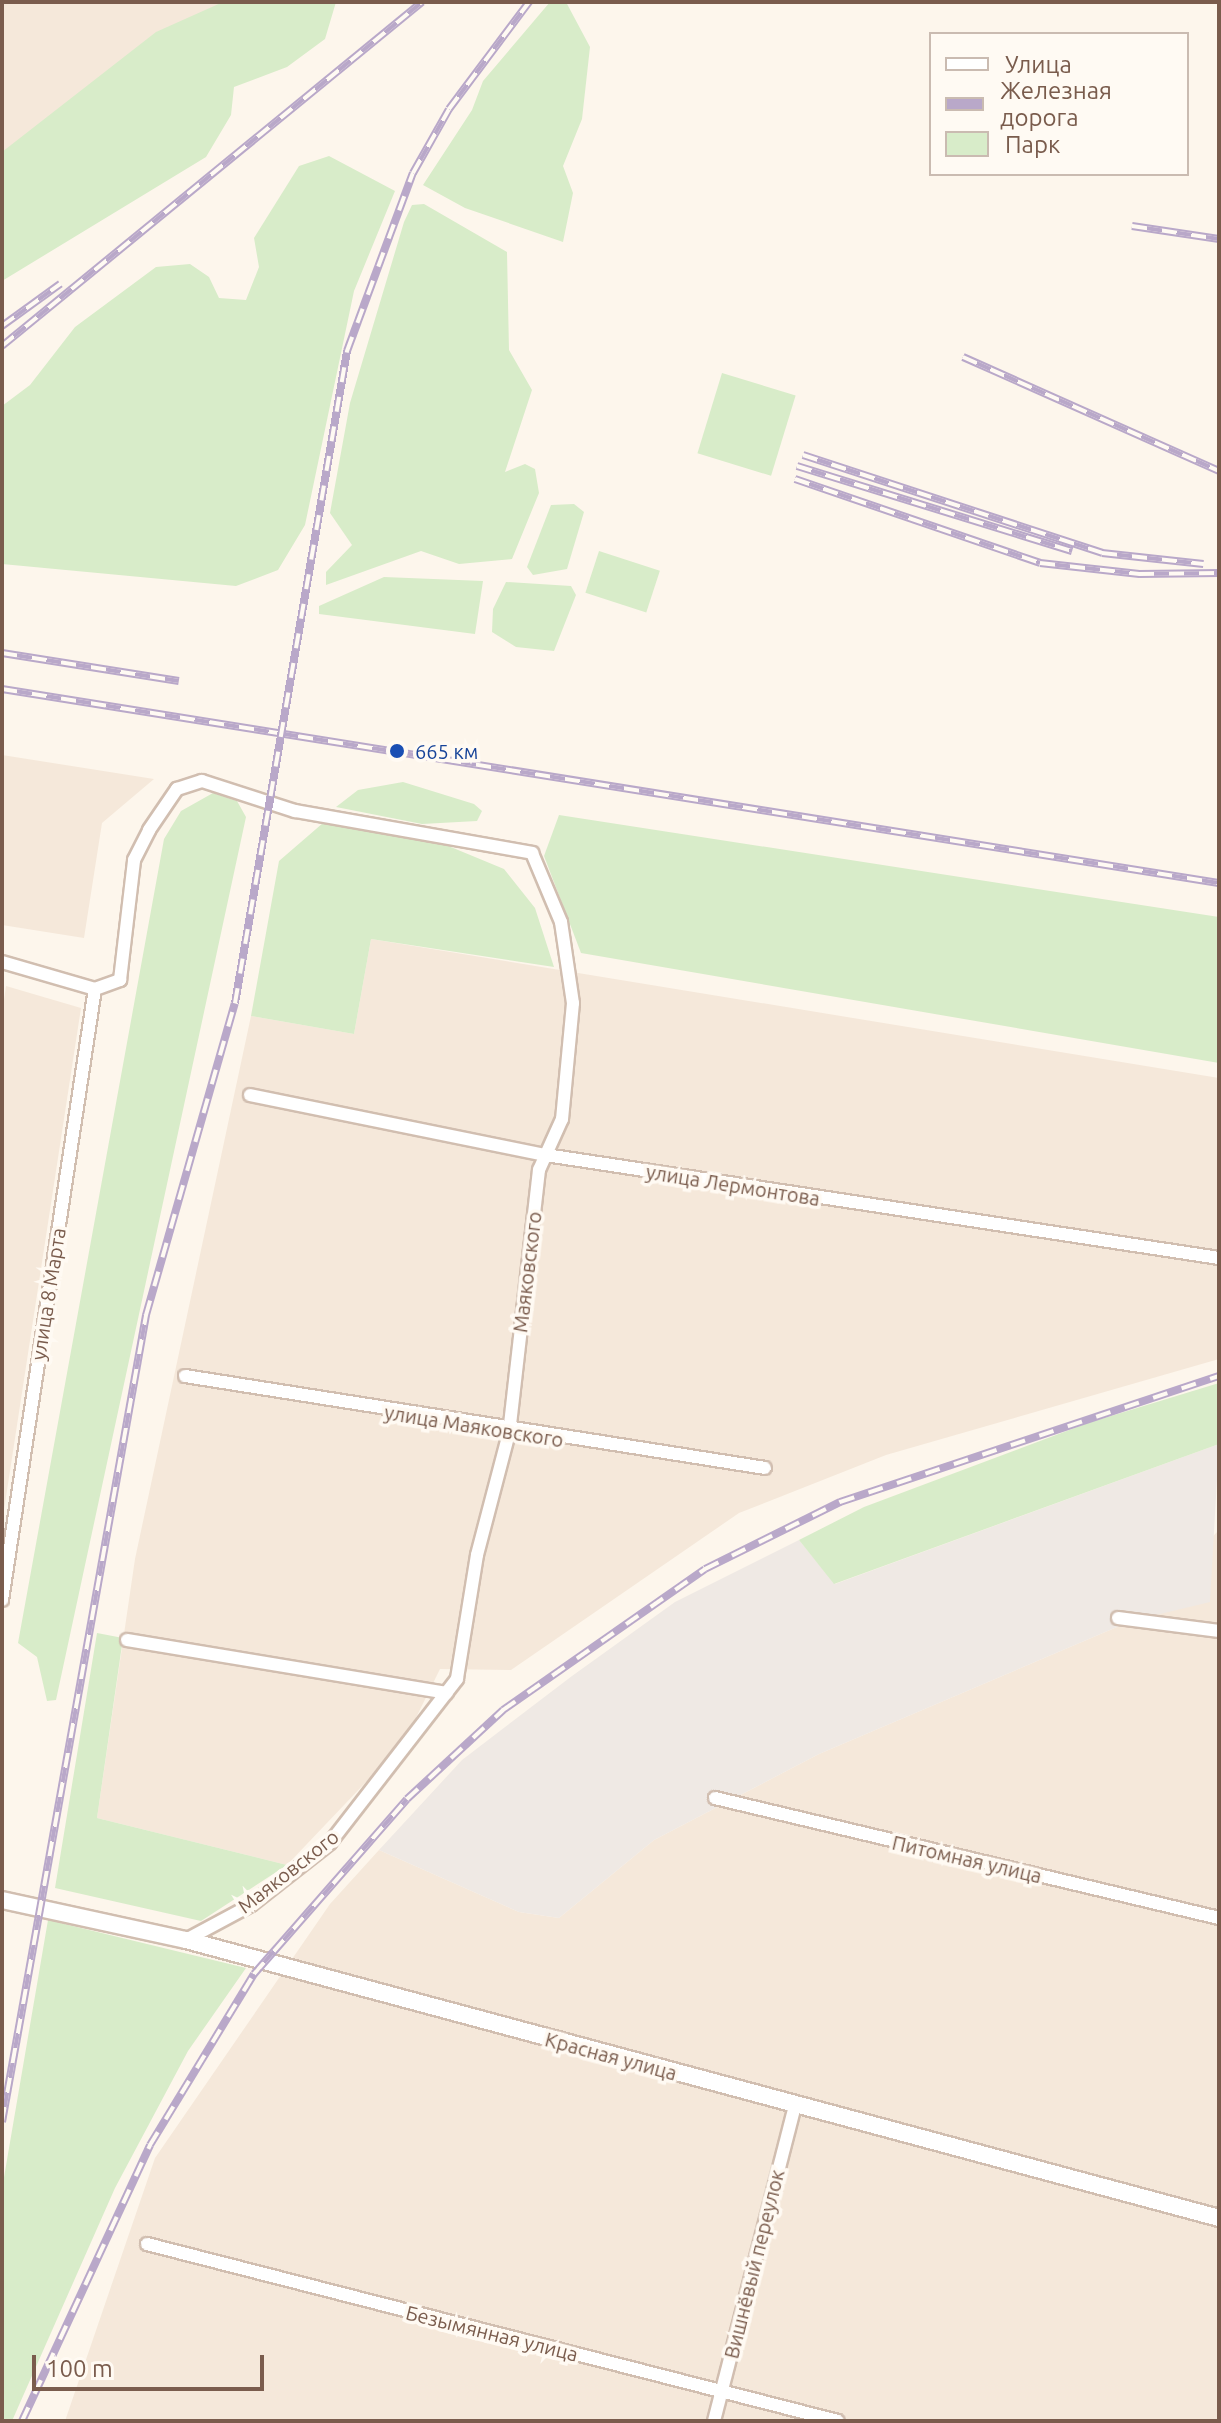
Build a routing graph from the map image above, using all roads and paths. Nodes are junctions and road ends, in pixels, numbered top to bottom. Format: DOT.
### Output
graph roads {
  1 [pos="2,962"];
  2 [pos="95,989"];
  3 [pos="250,1095"];
  4 [pos="546,1155"];
  5 [pos="1219,1258"];
  6 [pos="185,1376"];
  7 [pos="509,1433"];
  8 [pos="765,1468"];
  9 [pos="2,1600"];
  10 [pos="1118,1618"];
  11 [pos="1219,1631"];
  12 [pos="127,1640"];
  13 [pos="447,1693"];
  14 [pos="715,1798"];
  15 [pos="2,1900"];
  16 [pos="1219,1918"];
  17 [pos="186,1940"];
  18 [pos="795,2106"];
  19 [pos="1219,2218"];
  20 [pos="147,2244"];
  21 [pos="721,2391"];
  22 [pos="714,2421"];
  23 [pos="838,2421"];
  1 -- 2 [label="street"];
  2 -- 4 [label="street, Маяковского"];
  2 -- 9 [label="street, улица 8 Марта"];
  3 -- 4 [label="street, улица Лермонтова"];
  4 -- 5 [label="street, улица Лермонтова"];
  4 -- 7 [label="street, Маяковского"];
  6 -- 7 [label="street, улица Маяковского"];
  7 -- 8 [label="street, улица Маяковского"];
  7 -- 13 [label="street, Маяковского"];
  10 -- 11 [label="street"];
  12 -- 13 [label="street"];
  13 -- 17 [label="street, Маяковского"];
  14 -- 16 [label="street, Питомная улица"];
  15 -- 17 [label="street, Красная улица"];
  17 -- 18 [label="street, Красная улица"];
  18 -- 19 [label="street, Красная улица"];
  18 -- 21 [label="street, Вишнёвый переулок"];
  20 -- 21 [label="street, Безымянная улица"];
  21 -- 22 [label="street, Вишнёвый переулок"];
  21 -- 23 [label="street, Безымянная улица"];
}
